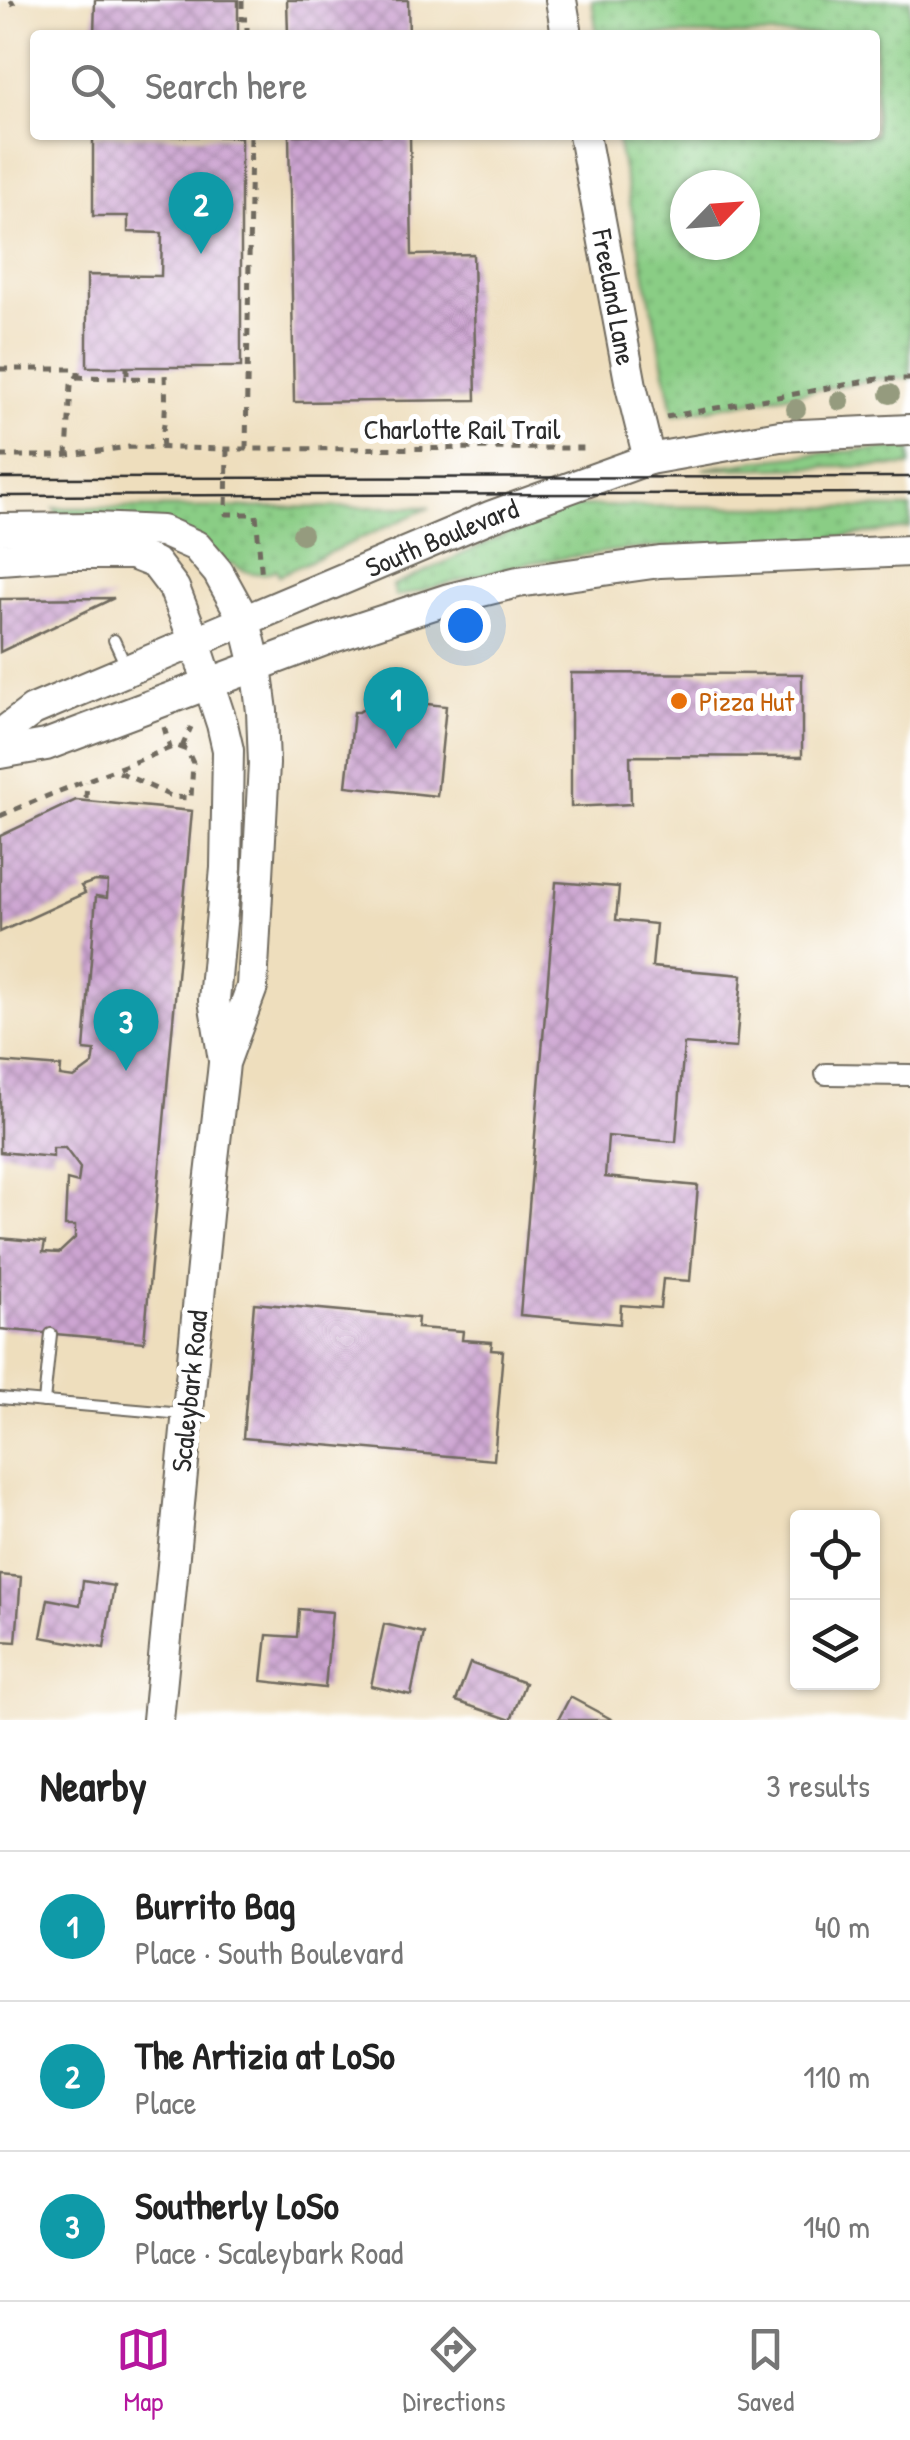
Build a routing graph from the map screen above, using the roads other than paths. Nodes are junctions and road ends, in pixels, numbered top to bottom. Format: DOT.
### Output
graph roads {
  1 [pos="561,0"];
  2 [pos="566,30"];
  3 [pos="585,140"];
  4 [pos="910,430"];
  5 [pos="649,459"];
  6 [pos="0,530"];
  7 [pos="910,551"];
  8 [pos="0,559"];
  9 [pos="245,621"];
  10 [pos="114,640"];
  11 [pos="195,642"];
  12 [pos="256,666"];
  13 [pos="128,670"];
  14 [pos="208,684"];
  15 [pos="0,735"];
  16 [pos="0,754"];
  17 [pos="224,1064"];
  18 [pos="826,1074"];
  19 [pos="910,1075"];
  20 [pos="51,1334"];
  21 [pos="0,1398"];
  22 [pos="44,1402"];
  23 [pos="187,1414"];
  24 [pos="158,1720"];
  1 -- 2 [label="street"];
  3 -- 5 [label="street, Freeland Lane"];
  4 -- 5 [label="street, South Boulevard"];
  5 -- 9 [label="street, South Boulevard"];
  6 -- 9 [label="street, Scaleybark Road"];
  7 -- 12 [label="street, South Boulevard"];
  8 -- 11 [label="street, Scaleybark Road"];
  9 -- 11 [label="street, South Boulevard"];
  9 -- 12 [label="street, Scaleybark Road"];
  10 -- 13 [label="lane"];
  11 -- 13 [label="street, South Boulevard"];
  11 -- 14 [label="street, Scaleybark Road"];
  12 -- 14 [label="street, South Boulevard"];
  12 -- 17 [label="street, Scaleybark Road"];
  13 -- 15 [label="street, South Boulevard"];
  14 -- 16 [label="street, South Boulevard"];
  14 -- 17 [label="street, Scaleybark Road"];
  17 -- 23 [label="street, Scaleybark Road"];
  18 -- 19 [label="street"];
  20 -- 22 [label="lane"];
  21 -- 22 [label="lane"];
  22 -- 23 [label="lane"];
  23 -- 24 [label="street, Scaleybark Road"];
}
